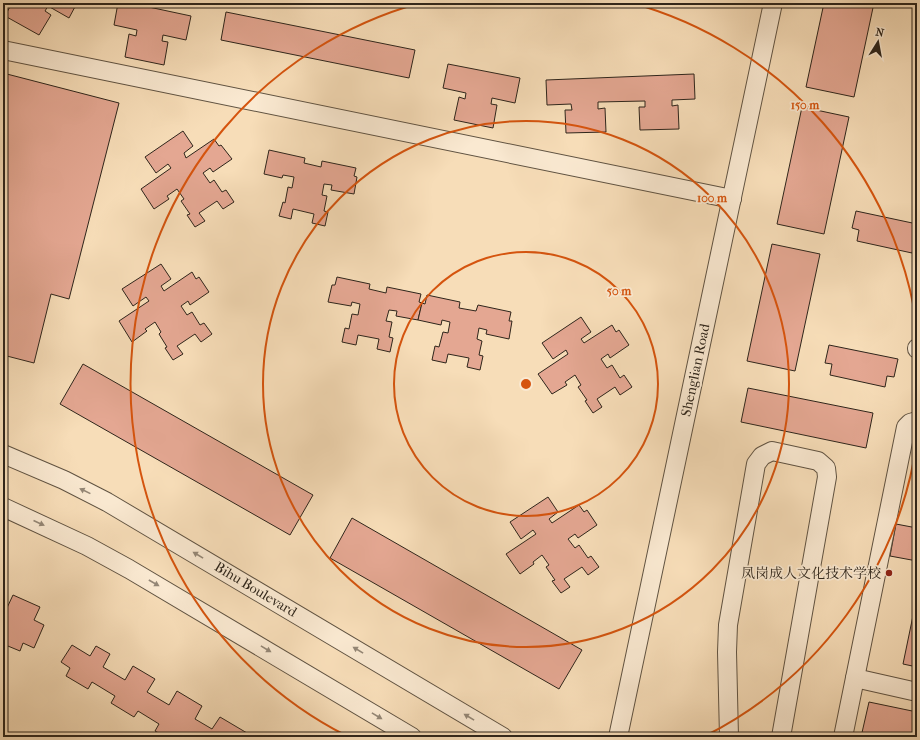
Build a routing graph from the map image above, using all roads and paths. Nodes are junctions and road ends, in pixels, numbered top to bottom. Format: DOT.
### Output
graph roads {
  1 [pos="773,3"];
  2 [pos="3,50"];
  3 [pos="732,199"];
  4 [pos="917,421"];
  5 [pos="3,454"];
  6 [pos="3,507"];
  7 [pos="855,678"];
  8 [pos="917,692"];
  9 [pos="412,737"];
  10 [pos="503,737"];
  11 [pos="618,737"];
  12 [pos="729,737"];
  13 [pos="781,737"];
  14 [pos="842,737"];
  1 -- 3 [label="street, Shenglian Road"];
  2 -- 3 [label="street"];
  3 -- 11 [label="street, Shenglian Road"];
  4 -- 7 [label="street"];
  10 -- 5 [label="street, Bihu Boulevard, one-way"];
  6 -- 9 [label="street, one-way"];
  7 -- 8 [label="street"];
  7 -- 14 [label="street"];
  12 -- 13 [label="street"];
}
